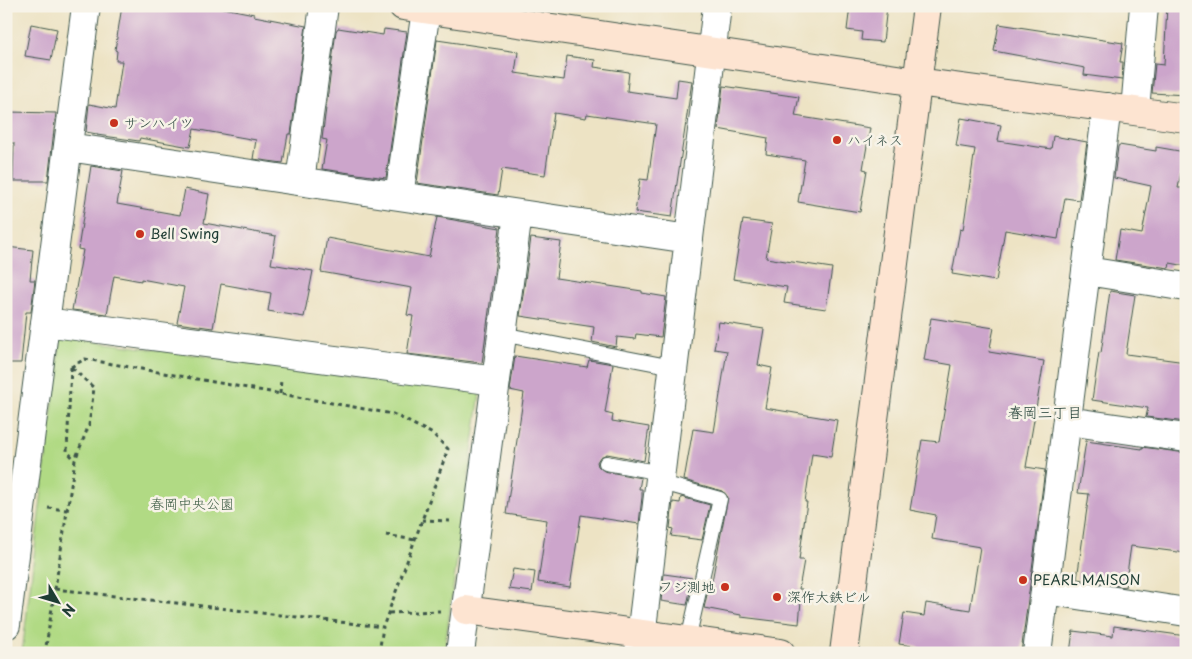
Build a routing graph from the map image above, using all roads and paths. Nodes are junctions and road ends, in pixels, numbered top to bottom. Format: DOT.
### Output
graph roads {
  1 [pos="86,6"];
  2 [pos="324,6"];
  3 [pos="717,6"];
  4 [pos="927,6"];
  5 [pos="1144,6"];
  6 [pos="414,8"];
  7 [pos="711,52"];
  8 [pos="917,82"];
  9 [pos="1107,107"];
  10 [pos="1135,110"];
  11 [pos="1186,118"];
  12 [pos="68,147"];
  13 [pos="300,181"];
  14 [pos="399,196"];
  15 [pos="518,214"];
  16 [pos="689,239"];
  17 [pos="1086,271"];
  18 [pos="1186,287"];
  19 [pos="45,322"];
  20 [pos="502,334"];
  21 [pos="673,366"];
  22 [pos="71,367"];
  23 [pos="281,373"];
  24 [pos="496,381"];
  25 [pos="280,394"];
  26 [pos="1067,421"];
  27 [pos="1186,438"];
  28 [pos="75,460"];
  29 [pos="606,463"];
  30 [pos="660,477"];
  31 [pos="14,500"];
  32 [pos="422,520"];
  33 [pos="454,522"];
  34 [pos="386,534"];
  35 [pos="415,540"];
  36 [pos="55,589"];
  37 [pos="1045,590"];
  38 [pos="453,610"];
  39 [pos="1186,612"];
  40 [pos="389,613"];
  41 [pos="6,625"];
  42 [pos="383,627"];
  43 [pos="688,640"];
  44 [pos="640,643"];
  45 [pos="45,653"];
  46 [pos="379,653"];
  47 [pos="460,653"];
  48 [pos="781,653"];
  49 [pos="844,653"];
  50 [pos="1037,653"];
  1 -- 12 [label="street"];
  2 -- 13 [label="street"];
  3 -- 7 [label="street"];
  4 -- 8 [label="street"];
  5 -- 10 [label="street"];
  6 -- 7 [label="street"];
  6 -- 14 [label="street"];
  7 -- 8 [label="street"];
  7 -- 16 [label="street"];
  8 -- 9 [label="street"];
  8 -- 49 [label="street"];
  9 -- 10 [label="street"];
  9 -- 17 [label="street"];
  10 -- 11 [label="street"];
  12 -- 13 [label="street"];
  12 -- 19 [label="street"];
  13 -- 14 [label="street"];
  14 -- 15 [label="street"];
  15 -- 16 [label="street"];
  15 -- 20 [label="street"];
  16 -- 21 [label="street"];
  17 -- 18 [label="street"];
  17 -- 26 [label="street"];
  19 -- 24 [label="street"];
  19 -- 31 [label="street"];
  20 -- 21 [label="lane"];
  20 -- 24 [label="street"];
  21 -- 30 [label="street"];
  22 -- 25 [label="path"];
  22 -- 28 [label="path"];
  22 -- 28 [label="path"];
  23 -- 25 [label="path"];
  24 -- 38 [label="street"];
  25 -- 32 [label="path"];
  26 -- 27 [label="street"];
  26 -- 37 [label="street"];
  28 -- 36 [label="path"];
  29 -- 30 [label="lane"];
  30 -- 43 [label="lane"];
  30 -- 44 [label="street"];
  31 -- 41 [label="street"];
  32 -- 33 [label="path"];
  32 -- 35 [label="path"];
  34 -- 35 [label="path"];
  35 -- 40 [label="path"];
  36 -- 42 [label="path"];
  36 -- 45 [label="path"];
  37 -- 39 [label="street"];
  37 -- 50 [label="street"];
  38 -- 40 [label="path"];
  38 -- 44 [label="street"];
  38 -- 47 [label="street"];
  40 -- 42 [label="path"];
  42 -- 46 [label="path"];
  43 -- 44 [label="street"];
  43 -- 48 [label="street"];
}
